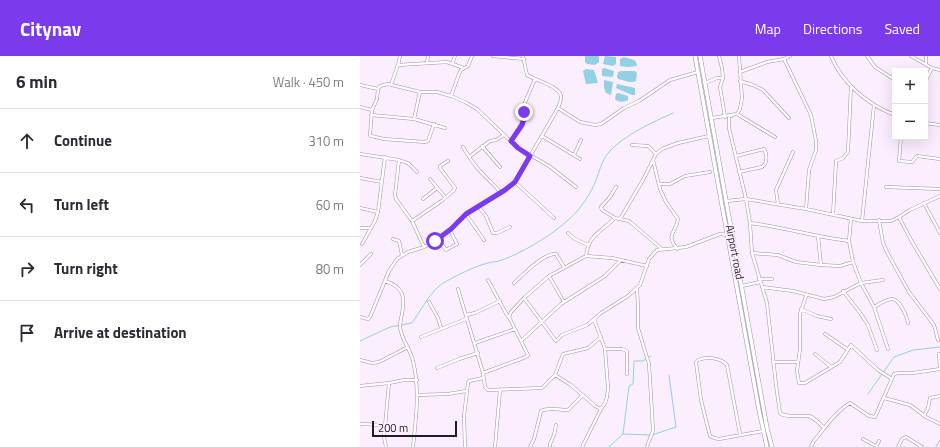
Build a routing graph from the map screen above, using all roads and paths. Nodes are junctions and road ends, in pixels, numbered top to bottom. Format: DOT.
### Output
graph roads {
  1 [pos="400,56"];
  2 [pos="428,56"];
  3 [pos="455,56"];
  4 [pos="472,56"];
  5 [pos="494,56"];
  6 [pos="695,56"];
  7 [pos="700,56"];
  8 [pos="719,56"];
  9 [pos="739,56"];
  10 [pos="790,56"];
  11 [pos="831,56"];
  12 [pos="866,56"];
  13 [pos="911,56"];
  14 [pos="926,56"];
  15 [pos="524,58"];
  16 [pos="784,58"];
  17 [pos="427,63"];
  18 [pos="452,64"];
  19 [pos="398,65"];
  20 [pos="926,65"];
  21 [pos="464,68"];
  22 [pos="932,68"];
  23 [pos="940,70"];
  24 [pos="698,72"];
  25 [pos="740,72"];
  26 [pos="928,76"];
  27 [pos="723,78"];
  28 [pos="892,78"];
  29 [pos="535,79"];
  30 [pos="740,81"];
  31 [pos="705,83"];
  32 [pos="360,85"];
  33 [pos="391,85"];
  34 [pos="852,86"];
  35 [pos="378,89"];
  36 [pos="420,92"];
  37 [pos="451,96"];
  38 [pos="874,105"];
  39 [pos="360,107"];
  40 [pos="558,108"];
  41 [pos="372,110"];
  42 [pos="737,114"];
  43 [pos="892,114"];
  44 [pos="371,115"];
  45 [pos="724,116"];
  46 [pos="731,116"];
  47 [pos="712,118"];
  48 [pos="789,118"];
  49 [pos="414,119"];
  50 [pos="928,123"];
  51 [pos="434,124"];
  52 [pos="940,125"];
  53 [pos="445,128"];
  54 [pos="504,135"];
  55 [pos="542,136"];
  56 [pos="709,136"];
  57 [pos="775,137"];
  58 [pos="581,140"];
  59 [pos="901,140"];
  60 [pos="511,141"];
  61 [pos="632,145"];
  62 [pos="482,146"];
  63 [pos="463,147"];
  64 [pos="792,152"];
  65 [pos="360,154"];
  66 [pos="656,154"];
  67 [pos="574,155"];
  68 [pos="530,156"];
  69 [pos="736,156"];
  70 [pos="385,157"];
  71 [pos="469,157"];
  72 [pos="580,159"];
  73 [pos="653,159"];
  74 [pos="940,159"];
  75 [pos="399,161"];
  76 [pos="448,161"];
  77 [pos="718,161"];
  78 [pos="713,162"];
  79 [pos="500,167"];
  80 [pos="417,172"];
  81 [pos="710,172"];
  82 [pos="739,172"];
  83 [pos="360,178"];
  84 [pos="430,178"];
  85 [pos="382,182"];
  86 [pos="515,182"];
  87 [pos="658,184"];
  88 [pos="576,187"];
  89 [pos="616,187"];
  90 [pos="886,187"];
  91 [pos="437,188"];
  92 [pos="940,189"];
  93 [pos="500,192"];
  94 [pos="940,196"];
  95 [pos="445,197"];
  96 [pos="423,199"];
  97 [pos="746,199"];
  98 [pos="726,201"];
  99 [pos="924,203"];
  100 [pos="778,204"];
  101 [pos="478,206"];
  102 [pos="360,208"];
  103 [pos="806,209"];
  104 [pos="378,212"];
  105 [pos="466,214"];
  106 [pos="833,215"];
  107 [pos="899,217"];
  108 [pos="554,218"];
  109 [pos="615,218"];
  110 [pos="620,219"];
  111 [pos="851,219"];
  112 [pos="879,220"];
  113 [pos="412,221"];
  114 [pos="862,221"];
  115 [pos="750,223"];
  116 [pos="510,227"];
  117 [pos="360,228"];
  118 [pos="371,228"];
  119 [pos="450,230"];
  120 [pos="568,233"];
  121 [pos="940,233"];
  122 [pos="727,235"];
  123 [pos="818,236"];
  124 [pos="393,239"];
  125 [pos="438,239"];
  126 [pos="484,240"];
  127 [pos="849,241"];
  128 [pos="362,244"];
  129 [pos="588,245"];
  130 [pos="424,247"];
  131 [pos="662,249"];
  132 [pos="677,249"];
  133 [pos="752,253"];
  134 [pos="371,254"];
  135 [pos="402,254"];
  136 [pos="586,256"];
  137 [pos="621,260"];
  138 [pos="853,262"];
  139 [pos="360,265"];
  140 [pos="821,265"];
  141 [pos="647,266"];
  142 [pos="564,267"];
  143 [pos="549,276"];
  144 [pos="772,279"];
  145 [pos="488,280"];
  146 [pos="883,280"];
  147 [pos="385,281"];
  148 [pos="760,281"];
  149 [pos="514,283"];
  150 [pos="861,283"];
  151 [pos="742,286"];
  152 [pos="762,287"];
  153 [pos="637,288"];
  154 [pos="458,289"];
  155 [pos="940,289"];
  156 [pos="844,291"];
  157 [pos="806,296"];
  158 [pos="524,298"];
  159 [pos="500,301"];
  160 [pos="429,302"];
  161 [pos="564,302"];
  162 [pos="874,307"];
  163 [pos="801,309"];
  164 [pos="466,315"];
  165 [pos="360,317"];
  166 [pos="508,317"];
  167 [pos="466,319"];
  168 [pos="594,319"];
  169 [pos="831,319"];
  170 [pos="542,321"];
  171 [pos="908,323"];
  172 [pos="441,328"];
  173 [pos="515,329"];
  174 [pos="825,334"];
  175 [pos="421,337"];
  176 [pos="601,337"];
  177 [pos="938,340"];
  178 [pos="521,341"];
  179 [pos="475,343"];
  180 [pos="408,347"];
  181 [pos="752,347"];
  182 [pos="748,348"];
  183 [pos="605,349"];
  184 [pos="847,349"];
  185 [pos="888,349"];
  186 [pos="877,350"];
  187 [pos="478,353"];
  188 [pos="815,354"];
  189 [pos="939,354"];
  190 [pos="360,360"];
  191 [pos="773,362"];
  192 [pos="798,362"];
  193 [pos="831,367"];
  194 [pos="437,368"];
  195 [pos="940,369"];
  196 [pos="483,373"];
  197 [pos="627,374"];
  198 [pos="555,375"];
  199 [pos="483,378"];
  200 [pos="892,379"];
  201 [pos="417,380"];
  202 [pos="389,383"];
  203 [pos="360,386"];
  204 [pos="500,390"];
  205 [pos="466,391"];
  206 [pos="417,395"];
  207 [pos="582,395"];
  208 [pos="940,396"];
  209 [pos="884,398"];
  210 [pos="601,409"];
  211 [pos="924,416"];
  212 [pos="360,424"];
  213 [pos="940,424"];
  214 [pos="384,425"];
  215 [pos="556,425"];
  216 [pos="824,428"];
  217 [pos="763,431"];
  218 [pos="740,434"];
  219 [pos="863,439"];
  220 [pos="879,442"];
  221 [pos="876,446"];
  222 [pos="386,447"];
  223 [pos="413,447"];
  224 [pos="465,447"];
  225 [pos="495,447"];
  226 [pos="530,447"];
  227 [pos="550,447"];
  228 [pos="582,447"];
  229 [pos="647,447"];
  230 [pos="767,447"];
  231 [pos="772,447"];
  232 [pos="811,447"];
  233 [pos="898,447"];
  234 [pos="922,447"];
  1 -- 19 [label="street"];
  2 -- 17 [label="street"];
  3 -- 18 [label="street"];
  4 -- 21 [label="street"];
  5 -- 15 [label="street"];
  6 -- 24 [label="main road, Airport road"];
  7 -- 31 [label="main road, Airport road"];
  8 -- 27 [label="street"];
  9 -- 25 [label="street"];
  10 -- 16 [label="street"];
  11 -- 34 [label="street"];
  12 -- 28 [label="street"];
  13 -- 20 [label="street"];
  14 -- 20 [label="street"];
  15 -- 29 [label="street"];
  16 -- 25 [label="street"];
  16 -- 103 [label="street"];
  17 -- 18 [label="street"];
  17 -- 19 [label="street"];
  18 -- 21 [label="street"];
  19 -- 33 [label="street"];
  20 -- 22 [label="street"];
  21 -- 37 [label="street"];
  22 -- 23 [label="street"];
  22 -- 26 [label="street"];
  24 -- 40 [label="street"];
  24 -- 56 [label="main road, Airport road"];
  25 -- 30 [label="street"];
  27 -- 31 [label="street"];
  27 -- 45 [label="street"];
  29 -- 40 [label="street"];
  29 -- 60 [label="street"];
  30 -- 42 [label="street"];
  30 -- 48 [label="street"];
  31 -- 47 [label="main road, Airport road"];
  32 -- 35 [label="street"];
  33 -- 35 [label="street"];
  33 -- 36 [label="street"];
  34 -- 38 [label="street"];
  34 -- 106 [label="street"];
  35 -- 41 [label="street"];
  36 -- 37 [label="street"];
  36 -- 49 [label="street"];
  37 -- 54 [label="street"];
  38 -- 43 [label="street"];
  38 -- 114 [label="street"];
  39 -- 41 [label="street"];
  40 -- 55 [label="street"];
  41 -- 44 [label="street"];
  42 -- 46 [label="street"];
  42 -- 57 [label="street"];
  44 -- 49 [label="street"];
  44 -- 51 [label="street"];
  45 -- 46 [label="street"];
  45 -- 47 [label="street"];
  46 -- 69 [label="street"];
  47 -- 77 [label="main road, Airport road"];
  49 -- 51 [label="street"];
  50 -- 52 [label="street"];
  51 -- 53 [label="street"];
  54 -- 60 [label="street"];
  54 -- 62 [label="street"];
  55 -- 67 [label="street"];
  55 -- 68 [label="street"];
  56 -- 66 [label="street"];
  56 -- 78 [label="main road, Airport road"];
  58 -- 67 [label="street"];
  59 -- 74 [label="street"];
  60 -- 68 [label="street"];
  61 -- 66 [label="street"];
  62 -- 71 [label="street"];
  62 -- 79 [label="street"];
  63 -- 71 [label="street"];
  64 -- 100 [label="street"];
  65 -- 70 [label="street"];
  66 -- 73 [label="street"];
  67 -- 72 [label="street"];
  68 -- 86 [label="street"];
  68 -- 88 [label="street"];
  69 -- 82 [label="street"];
  69 -- 82 [label="street"];
  70 -- 75 [label="street"];
  70 -- 85 [label="street"];
  71 -- 93 [label="street"];
  73 -- 87 [label="street"];
  73 -- 110 [label="street"];
  75 -- 80 [label="street"];
  75 -- 113 [label="street"];
  76 -- 95 [label="street"];
  77 -- 78 [label="main road"];
  77 -- 98 [label="main road, Airport road"];
  78 -- 122 [label="main road, Airport road"];
  81 -- 87 [label="street"];
  82 -- 97 [label="street"];
  83 -- 85 [label="street"];
  84 -- 91 [label="street"];
  85 -- 104 [label="street"];
  86 -- 93 [label="street"];
  86 -- 108 [label="street"];
  87 -- 132 [label="street"];
  89 -- 109 [label="street"];
  90 -- 92 [label="street"];
  91 -- 95 [label="street"];
  91 -- 96 [label="street"];
  93 -- 101 [label="street"];
  94 -- 99 [label="street"];
  95 -- 113 [label="street"];
  97 -- 98 [label="street"];
  97 -- 100 [label="street"];
  97 -- 115 [label="street"];
  98 -- 151 [label="main road, Airport road"];
  99 -- 107 [label="street"];
  99 -- 121 [label="street"];
  100 -- 103 [label="street"];
  101 -- 105 [label="street"];
  101 -- 116 [label="street"];
  102 -- 104 [label="street"];
  103 -- 106 [label="street"];
  104 -- 118 [label="street"];
  105 -- 119 [label="street"];
  105 -- 126 [label="street"];
  106 -- 111 [label="street"];
  107 -- 112 [label="street"];
  107 -- 155 [label="street"];
  109 -- 110 [label="street"];
  109 -- 129 [label="street"];
  110 -- 131 [label="street"];
  111 -- 114 [label="street"];
  111 -- 127 [label="street"];
  112 -- 114 [label="street"];
  112 -- 177 [label="street"];
  113 -- 130 [label="street"];
  115 -- 123 [label="street"];
  115 -- 133 [label="street"];
  117 -- 118 [label="street"];
  118 -- 128 [label="street"];
  119 -- 125 [label="street"];
  119 -- 125 [label="street"];
  120 -- 129 [label="street"];
  122 -- 132 [label="street"];
  122 -- 182 [label="main road, Airport road"];
  123 -- 127 [label="street"];
  123 -- 140 [label="street"];
  124 -- 135 [label="street"];
  125 -- 130 [label="street"];
  127 -- 138 [label="street"];
  129 -- 136 [label="street"];
  130 -- 135 [label="street"];
  131 -- 132 [label="street"];
  131 -- 141 [label="street"];
  133 -- 140 [label="street"];
  133 -- 148 [label="street"];
  134 -- 139 [label="street"];
  135 -- 147 [label="street"];
  136 -- 137 [label="street"];
  136 -- 142 [label="street"];
  137 -- 141 [label="street"];
  137 -- 161 [label="street"];
  138 -- 140 [label="street"];
  138 -- 150 [label="street"];
  141 -- 153 [label="street"];
  142 -- 143 [label="street"];
  142 -- 149 [label="street"];
  143 -- 158 [label="street"];
  143 -- 161 [label="street"];
  144 -- 148 [label="street"];
  145 -- 159 [label="street"];
  146 -- 150 [label="street"];
  147 -- 165 [label="street"];
  147 -- 180 [label="street"];
  148 -- 151 [label="street"];
  148 -- 152 [label="street"];
  150 -- 156 [label="street"];
  150 -- 162 [label="street"];
  151 -- 181 [label="main road, Airport road"];
  152 -- 157 [label="street"];
  152 -- 191 [label="street"];
  153 -- 168 [label="street"];
  153 -- 229 [label="street"];
  154 -- 164 [label="street"];
  156 -- 157 [label="street"];
  156 -- 186 [label="street"];
  157 -- 163 [label="street"];
  158 -- 166 [label="street"];
  158 -- 170 [label="street"];
  159 -- 164 [label="street"];
  159 -- 166 [label="street"];
  160 -- 172 [label="street"];
  161 -- 170 [label="street"];
  162 -- 171 [label="street"];
  162 -- 185 [label="street"];
  163 -- 169 [label="street"];
  163 -- 192 [label="street"];
  164 -- 167 [label="street"];
  166 -- 173 [label="street"];
  167 -- 172 [label="street"];
  167 -- 179 [label="street"];
  168 -- 170 [label="street"];
  168 -- 176 [label="street"];
  170 -- 178 [label="street"];
  172 -- 175 [label="street"];
  173 -- 178 [label="street"];
  173 -- 179 [label="street"];
  174 -- 184 [label="street"];
  176 -- 183 [label="street"];
  176 -- 198 [label="street"];
  178 -- 196 [label="street"];
  179 -- 187 [label="street"];
  180 -- 190 [label="street"];
  180 -- 201 [label="street"];
  181 -- 182 [label="main road"];
  181 -- 231 [label="main road, Airport road"];
  182 -- 217 [label="main road, Airport road"];
  183 -- 197 [label="street"];
  183 -- 210 [label="street"];
  184 -- 193 [label="street"];
  184 -- 200 [label="street"];
  187 -- 194 [label="street"];
  187 -- 196 [label="street"];
  188 -- 193 [label="street"];
  189 -- 195 [label="street"];
  191 -- 192 [label="street"];
  191 -- 216 [label="street"];
  192 -- 193 [label="street"];
  195 -- 200 [label="street"];
  196 -- 199 [label="street"];
  198 -- 204 [label="street"];
  198 -- 207 [label="street"];
  199 -- 204 [label="street"];
  199 -- 205 [label="street"];
  200 -- 209 [label="street"];
  201 -- 202 [label="street"];
  201 -- 206 [label="street"];
  202 -- 203 [label="street"];
  202 -- 214 [label="street"];
  204 -- 225 [label="street"];
  205 -- 206 [label="street"];
  205 -- 224 [label="street"];
  206 -- 223 [label="street"];
  207 -- 210 [label="street"];
  207 -- 226 [label="street"];
  208 -- 211 [label="street"];
  209 -- 211 [label="street"];
  209 -- 216 [label="street"];
  210 -- 228 [label="street"];
  211 -- 213 [label="street"];
  212 -- 214 [label="street"];
  214 -- 222 [label="street"];
  215 -- 227 [label="street"];
  216 -- 232 [label="street"];
  217 -- 218 [label="street"];
  217 -- 230 [label="main road, Airport road"];
  218 -- 218 [label="street"];
  219 -- 221 [label="street"];
  220 -- 221 [label="street"];
  233 -- 234 [label="street"];
}
